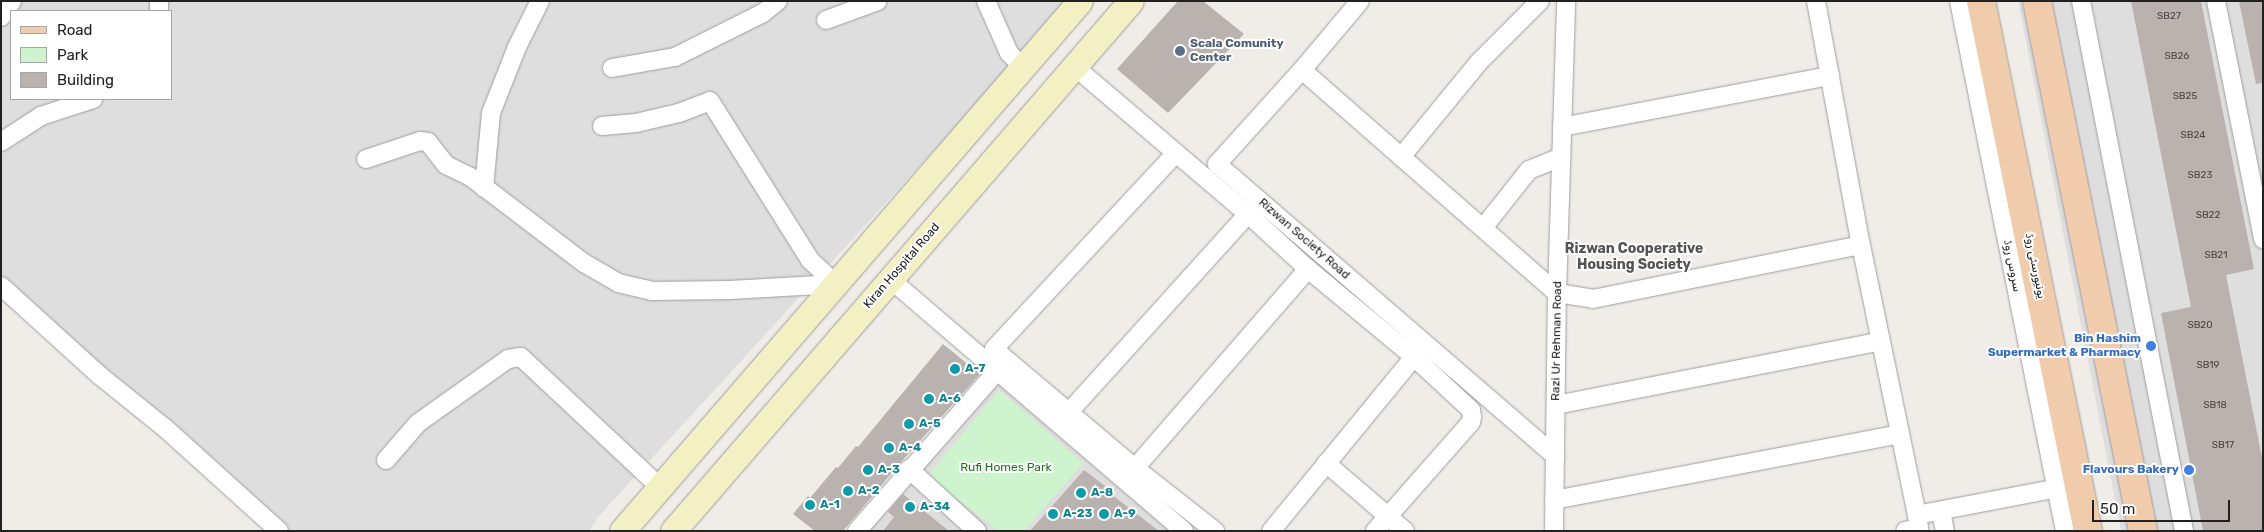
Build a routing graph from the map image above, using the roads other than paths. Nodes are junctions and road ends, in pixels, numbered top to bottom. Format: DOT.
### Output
graph roads {
  1 [pos="12,1"];
  2 [pos="540,1"];
  3 [pos="778,1"];
  4 [pos="878,1"];
  5 [pos="986,1"];
  6 [pos="1080,1"];
  7 [pos="1132,1"];
  8 [pos="1360,1"];
  9 [pos="1540,1"];
  10 [pos="1566,1"];
  11 [pos="1816,1"];
  12 [pos="1959,1"];
  13 [pos="1981,1"];
  14 [pos="2037,1"];
  15 [pos="2081,1"];
  16 [pos="2216,1"];
  17 [pos="1,16"];
  18 [pos="826,20"];
  19 [pos="1023,67"];
  20 [pos="1075,67"];
  21 [pos="612,68"];
  22 [pos="1302,70"];
  23 [pos="1830,76"];
  24 [pos="90,100"];
  25 [pos="602,126"];
  26 [pos="1562,127"];
  27 [pos="1,142"];
  28 [pos="1175,154"];
  29 [pos="1561,157"];
  30 [pos="1401,158"];
  31 [pos="366,159"];
  32 [pos="484,188"];
  33 [pos="1248,214"];
  34 [pos="1483,228"];
  35 [pos="2263,239"];
  36 [pos="1861,245"];
  37 [pos="1308,269"];
  38 [pos="890,279"];
  39 [pos="836,284"];
  40 [pos="1,286"];
  41 [pos="1557,293"];
  42 [pos="1881,341"];
  43 [pos="1414,357"];
  44 [pos="998,370"];
  45 [pos="1556,404"];
  46 [pos="1069,412"];
  47 [pos="1900,434"];
  48 [pos="1555,456"];
  49 [pos="386,460"];
  50 [pos="1326,463"];
  51 [pos="1135,468"];
  52 [pos="909,469"];
  53 [pos="2068,486"];
  54 [pos="660,487"];
  55 [pos="1554,500"];
  56 [pos="1940,511"];
  57 [pos="1917,515"];
  58 [pos="1388,516"];
  59 [pos="280,531"];
  60 [pos="622,531"];
  61 [pos="673,531"];
  62 [pos="857,531"];
  63 [pos="978,531"];
  64 [pos="1184,531"];
  65 [pos="1215,531"];
  66 [pos="1271,531"];
  67 [pos="1375,531"];
  68 [pos="1405,531"];
  69 [pos="1554,531"];
  70 [pos="1905,531"];
  71 [pos="1945,531"];
  72 [pos="2065,531"];
  73 [pos="2088,531"];
  74 [pos="2143,531"];
  75 [pos="2184,531"];
  1 -- 17 [label="street"];
  2 -- 32 [label="street"];
  3 -- 21 [label="street"];
  4 -- 18 [label="street"];
  5 -- 19 [label="street"];
  6 -- 19 [label="main road"];
  7 -- 20 [label="main road, Kiran Hospital Road"];
  8 -- 22 [label="street, Rizwan Society Road"];
  9 -- 30 [label="street"];
  10 -- 26 [label="street, Razi Ur Rehman Road"];
  11 -- 23 [label="street"];
  12 -- 53 [label="street, سروس روڈ"];
  13 -- 53 [label="main road, یونیورسٹی روڈ"];
  14 -- 74 [label="main road"];
  15 -- 75 [label="street"];
  16 -- 35 [label="street"];
  19 -- 39 [label="main road"];
  20 -- 28 [label="street"];
  20 -- 38 [label="main road, Kiran Hospital Road"];
  22 -- 30 [label="street"];
  22 -- 48 [label="street, Rizwan Society Road"];
  23 -- 26 [label="street"];
  23 -- 36 [label="street"];
  24 -- 27 [label="street"];
  25 -- 39 [label="street"];
  26 -- 29 [label="street, Razi Ur Rehman Road"];
  28 -- 33 [label="street"];
  28 -- 46 [label="street"];
  29 -- 34 [label="street"];
  29 -- 41 [label="street, Razi Ur Rehman Road"];
  30 -- 34 [label="street"];
  31 -- 32 [label="street"];
  32 -- 39 [label="street"];
  33 -- 37 [label="street"];
  33 -- 46 [label="street"];
  34 -- 41 [label="street"];
  36 -- 41 [label="street"];
  36 -- 42 [label="street"];
  37 -- 43 [label="street"];
  37 -- 51 [label="street"];
  38 -- 44 [label="street"];
  38 -- 61 [label="main road, Kiran Hospital Road"];
  39 -- 54 [label="main road"];
  40 -- 59 [label="street"];
  41 -- 45 [label="street, Razi Ur Rehman Road"];
  42 -- 45 [label="street"];
  42 -- 47 [label="street"];
  43 -- 50 [label="street"];
  43 -- 58 [label="street"];
  44 -- 52 [label="street"];
  44 -- 64 [label="street"];
  45 -- 48 [label="street, Razi Ur Rehman Road"];
  46 -- 51 [label="street"];
  47 -- 55 [label="street"];
  47 -- 57 [label="street"];
  48 -- 55 [label="street, Razi Ur Rehman Road"];
  49 -- 54 [label="street"];
  50 -- 58 [label="street"];
  50 -- 66 [label="street"];
  51 -- 65 [label="street"];
  52 -- 62 [label="street"];
  52 -- 63 [label="street"];
  53 -- 56 [label="street"];
  53 -- 72 [label="street, سروس روڈ"];
  53 -- 73 [label="main road, یونیورسٹی روڈ"];
  54 -- 60 [label="main road"];
  55 -- 69 [label="street, Razi Ur Rehman Road"];
  56 -- 57 [label="street"];
  56 -- 71 [label="street"];
  57 -- 70 [label="street"];
  58 -- 67 [label="street"];
  58 -- 68 [label="street"];
}
